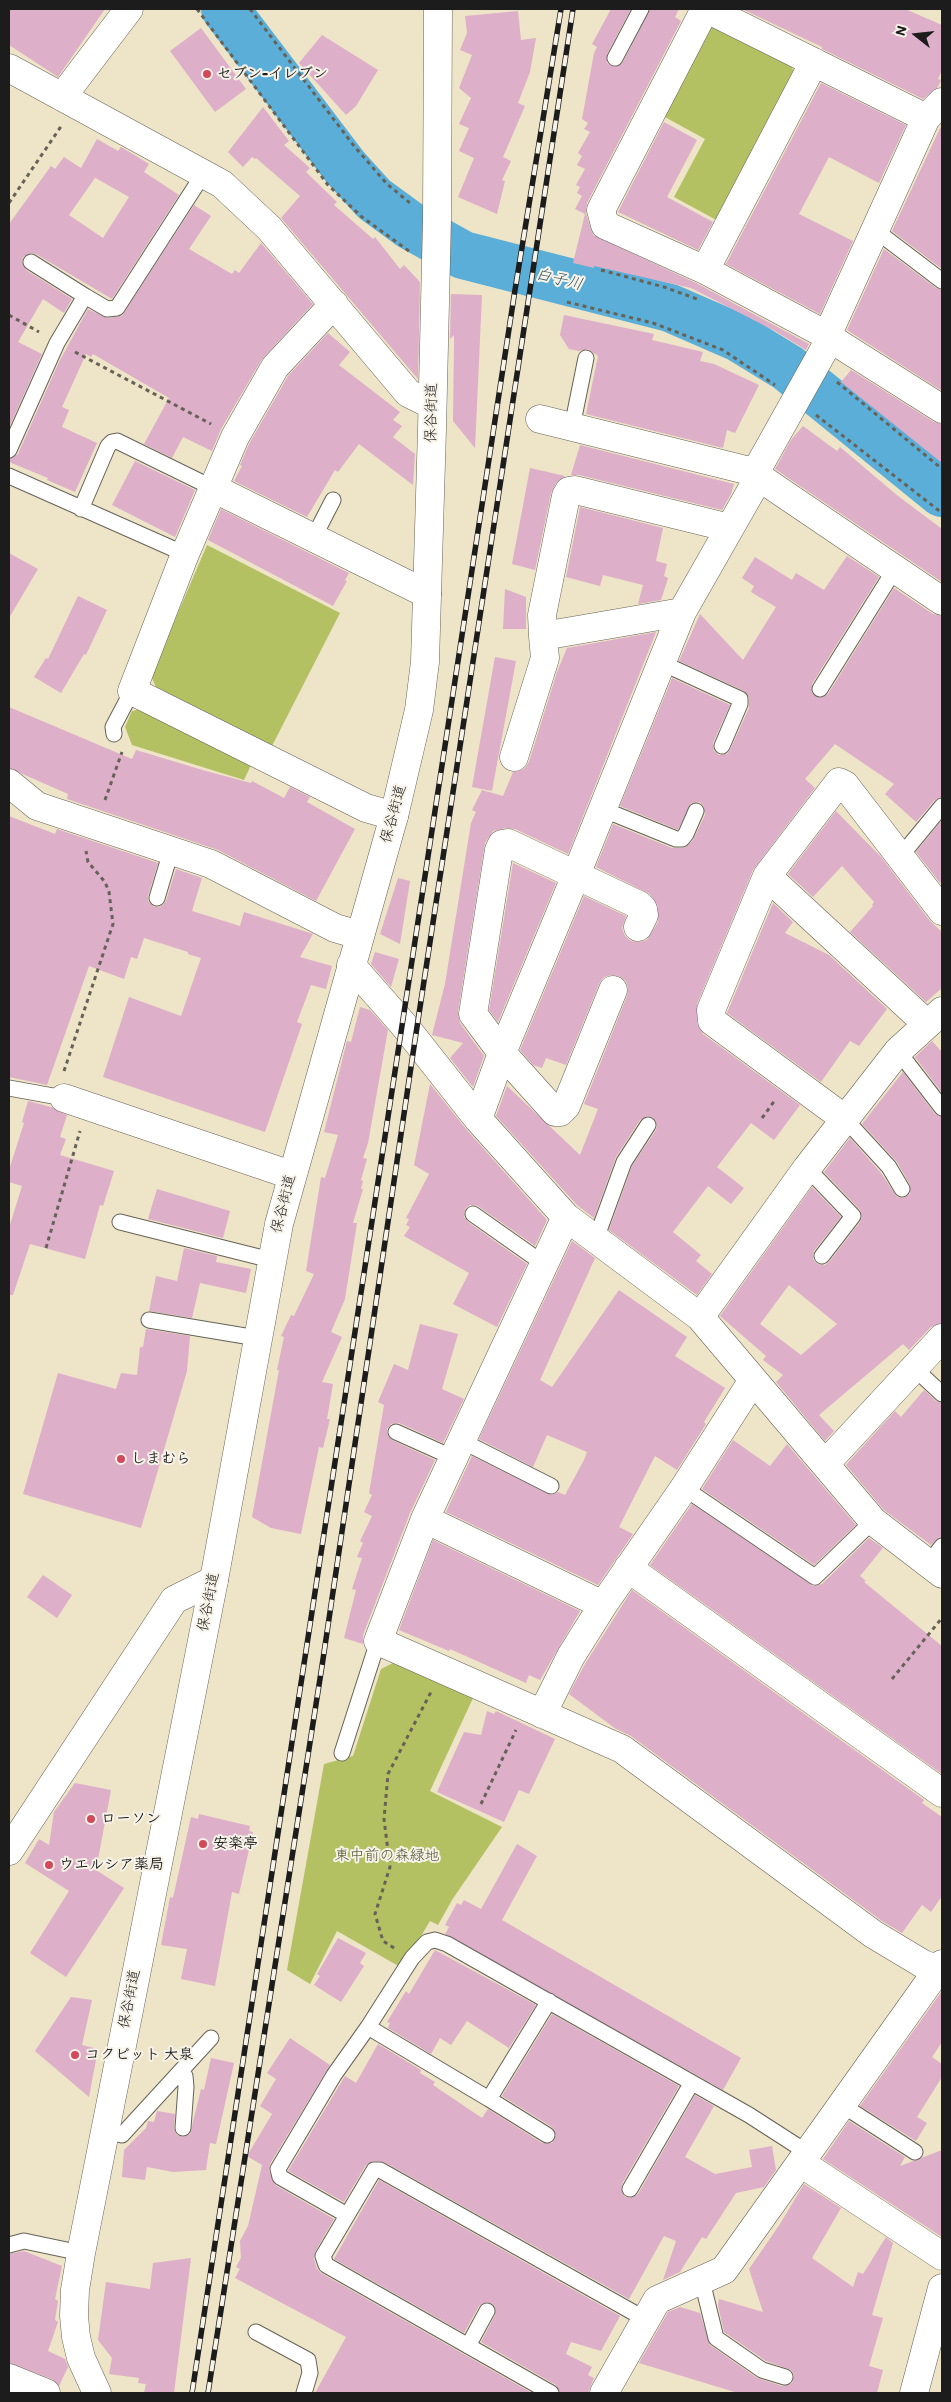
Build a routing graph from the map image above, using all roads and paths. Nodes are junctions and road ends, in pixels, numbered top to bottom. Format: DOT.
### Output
graph roads {
  1 [pos="129,9"];
  2 [pos="197,9"];
  3 [pos="250,9"];
  4 [pos="438,9"];
  5 [pos="641,9"];
  6 [pos="706,9"];
  7 [pos="614,58"];
  8 [pos="814,62"];
  9 [pos="9,68"];
  10 [pos="69,100"];
  11 [pos="934,110"];
  12 [pos="204,173"];
  13 [pos="9,203"];
  14 [pos="436,217"];
  15 [pos="875,230"];
  16 [pos="31,262"];
  17 [pos="436,266"];
  18 [pos="602,270"];
  19 [pos="705,270"];
  20 [pos="942,281"];
  21 [pos="85,296"];
  22 [pos="698,299"];
  23 [pos="566,302"];
  24 [pos="334,304"];
  25 [pos="9,315"];
  26 [pos="830,339"];
  27 [pos="57,343"];
  28 [pos="586,358"];
  29 [pos="815,367"];
  30 [pos="797,398"];
  31 [pos="432,405"];
  32 [pos="942,409"];
  33 [pos="540,419"];
  34 [pos="572,427"];
  35 [pos="235,436"];
  36 [pos="9,450"];
  37 [pos="942,469"];
  38 [pos="758,474"];
  39 [pos="9,476"];
  40 [pos="213,488"];
  41 [pos="333,500"];
  42 [pos="81,509"];
  43 [pos="942,513"];
  44 [pos="730,528"];
  45 [pos="314,538"];
  46 [pos="185,554"];
  47 [pos="895,569"];
  48 [pos="427,594"];
  49 [pos="942,601"];
  50 [pos="682,612"];
  51 [pos="543,636"];
  52 [pos="662,663"];
  53 [pos="820,690"];
  54 [pos="132,692"];
  55 [pos="114,734"];
  56 [pos="722,746"];
  57 [pos="514,757"];
  58 [pos="9,782"];
  59 [pos="942,806"];
  60 [pos="602,809"];
  61 [pos="696,811"];
  62 [pos="394,816"];
  63 [pos="95,826"];
  64 [pos="171,851"];
  65 [pos="900,857"];
  66 [pos="576,875"];
  67 [pos="766,876"];
  68 [pos="157,898"];
  69 [pos="942,911"];
  70 [pos="638,927"];
  71 [pos="359,935"];
  72 [pos="351,965"];
  73 [pos="613,990"];
  74 [pos="935,1018"];
  75 [pos="898,1051"];
  76 [pos="502,1053"];
  77 [pos="10,1092"];
  78 [pos="69,1100"];
  79 [pos="942,1108"];
  80 [pos="478,1119"];
  81 [pos="844,1119"];
  82 [pos="648,1125"];
  83 [pos="807,1168"];
  84 [pos="291,1175"];
  85 [pos="902,1189"];
  86 [pos="473,1214"];
  87 [pos="566,1217"];
  88 [pos="120,1222"];
  89 [pos="596,1239"];
  90 [pos="46,1248"];
  91 [pos="822,1256"];
  92 [pos="271,1260"];
  93 [pos="544,1264"];
  94 [pos="700,1317"];
  95 [pos="149,1320"];
  96 [pos="942,1338"];
  97 [pos="256,1340"];
  98 [pos="914,1368"];
  99 [pos="753,1380"];
  100 [pos="942,1394"];
  101 [pos="396,1432"];
  102 [pos="458,1449"];
  103 [pos="826,1463"];
  104 [pos="551,1486"];
  105 [pos="684,1488"];
  106 [pos="425,1519"];
  107 [pos="873,1521"];
  108 [pos="938,1562"];
  109 [pos="628,1568"];
  110 [pos="214,1580"];
  111 [pos="603,1605"];
  112 [pos="942,1618"];
  113 [pos="378,1641"];
  114 [pos="442,1669"];
  115 [pos="892,1679"];
  116 [pos="534,1710"];
  117 [pos="342,1753"];
  118 [pos="942,1793"];
  119 [pos="481,1804"];
  120 [pos="9,1851"];
  121 [pos="412,1958"];
  122 [pos="941,1968"];
  123 [pos="549,2002"];
  124 [pos="368,2027"];
  125 [pos="211,2038"];
  126 [pos="182,2071"];
  127 [pos="692,2084"];
  128 [pos="489,2099"];
  129 [pos="842,2105"];
  130 [pos="183,2128"];
  131 [pos="104,2131"];
  132 [pos="547,2135"];
  133 [pos="915,2152"];
  134 [pos="804,2158"];
  135 [pos="630,2189"];
  136 [pos="347,2215"];
  137 [pos="9,2245"];
  138 [pos="81,2253"];
  139 [pos="942,2256"];
  140 [pos="702,2281"];
  141 [pos="942,2288"];
  142 [pos="487,2311"];
  143 [pos="645,2320"];
  144 [pos="256,2332"];
  145 [pos="468,2346"];
  146 [pos="785,2377"];
  147 [pos="9,2378"];
  148 [pos="46,2393"];
  149 [pos="97,2393"];
  150 [pos="304,2393"];
  151 [pos="551,2393"];
  152 [pos="604,2393"];
  153 [pos="914,2393"];
  1 -- 10 [label="street"];
  2 -- 17 [label="path"];
  3 -- 14 [label="path"];
  4 -- 14 [label="street, 保谷街道"];
  5 -- 7 [label="lane"];
  6 -- 8 [label="street"];
  6 -- 19 [label="street"];
  8 -- 11 [label="street"];
  8 -- 19 [label="street"];
  9 -- 10 [label="street"];
  10 -- 12 [label="street"];
  10 -- 13 [label="path"];
  11 -- 15 [label="street"];
  12 -- 21 [label="lane"];
  12 -- 24 [label="street"];
  14 -- 17 [label="street, 保谷街道"];
  15 -- 20 [label="lane"];
  15 -- 26 [label="street"];
  16 -- 21 [label="lane"];
  17 -- 31 [label="street, 保谷街道"];
  18 -- 22 [label="path"];
  19 -- 26 [label="street"];
  21 -- 27 [label="lane"];
  23 -- 30 [label="path"];
  24 -- 31 [label="street"];
  24 -- 35 [label="street"];
  25 -- 27 [label="path"];
  26 -- 29 [label="street"];
  26 -- 32 [label="street"];
  27 -- 35 [label="path"];
  27 -- 36 [label="lane"];
  28 -- 34 [label="lane"];
  29 -- 30 [label="street"];
  29 -- 37 [label="path"];
  30 -- 38 [label="street"];
  30 -- 43 [label="path"];
  31 -- 48 [label="street, 保谷街道"];
  33 -- 34 [label="street"];
  34 -- 38 [label="street"];
  35 -- 40 [label="street"];
  38 -- 44 [label="street"];
  38 -- 47 [label="street"];
  39 -- 42 [label="lane"];
  40 -- 42 [label="lane"];
  40 -- 45 [label="street"];
  40 -- 46 [label="street"];
  41 -- 45 [label="lane"];
  42 -- 46 [label="lane"];
  44 -- 50 [label="street"];
  44 -- 51 [label="street"];
  45 -- 48 [label="street"];
  46 -- 54 [label="street"];
  47 -- 49 [label="street"];
  47 -- 53 [label="lane"];
  48 -- 62 [label="street, 保谷街道"];
  50 -- 51 [label="street"];
  50 -- 52 [label="street"];
  51 -- 57 [label="street"];
  52 -- 56 [label="lane"];
  52 -- 60 [label="street"];
  54 -- 55 [label="lane"];
  54 -- 62 [label="street"];
  55 -- 63 [label="path"];
  58 -- 63 [label="street"];
  59 -- 65 [label="lane"];
  60 -- 61 [label="lane"];
  60 -- 66 [label="street"];
  62 -- 71 [label="street, 保谷街道"];
  63 -- 64 [label="street"];
  63 -- 78 [label="path"];
  64 -- 68 [label="lane"];
  64 -- 71 [label="street"];
  65 -- 67 [label="street"];
  65 -- 69 [label="street"];
  66 -- 70 [label="street"];
  66 -- 76 [label="street"];
  66 -- 76 [label="street"];
  67 -- 74 [label="street"];
  67 -- 81 [label="street"];
  71 -- 72 [label="street, 保谷街道"];
  72 -- 80 [label="street"];
  72 -- 84 [label="street, 保谷街道"];
  73 -- 76 [label="street"];
  74 -- 75 [label="street"];
  75 -- 79 [label="lane"];
  75 -- 81 [label="street"];
  76 -- 80 [label="street"];
  77 -- 78 [label="lane"];
  78 -- 84 [label="street"];
  78 -- 90 [label="path"];
  80 -- 87 [label="street"];
  81 -- 83 [label="street"];
  81 -- 85 [label="lane"];
  82 -- 89 [label="lane"];
  83 -- 91 [label="lane"];
  83 -- 94 [label="street"];
  84 -- 92 [label="street, 保谷街道"];
  86 -- 93 [label="lane"];
  87 -- 89 [label="street"];
  87 -- 93 [label="street"];
  88 -- 92 [label="lane"];
  89 -- 94 [label="street"];
  92 -- 97 [label="street, 保谷街道"];
  93 -- 102 [label="street"];
  94 -- 99 [label="street"];
  95 -- 97 [label="lane"];
  96 -- 98 [label="street"];
  97 -- 110 [label="street, 保谷街道"];
  98 -- 100 [label="lane"];
  98 -- 103 [label="street"];
  99 -- 103 [label="street"];
  99 -- 105 [label="street"];
  101 -- 102 [label="lane"];
  102 -- 104 [label="lane"];
  102 -- 106 [label="street"];
  103 -- 107 [label="street"];
  105 -- 107 [label="lane"];
  105 -- 109 [label="street"];
  106 -- 111 [label="street"];
  106 -- 113 [label="street"];
  107 -- 108 [label="street"];
  109 -- 111 [label="street"];
  109 -- 118 [label="street"];
  110 -- 120 [label="street"];
  110 -- 131 [label="street, 保谷街道"];
  111 -- 116 [label="street"];
  112 -- 115 [label="path"];
  113 -- 114 [label="street"];
  113 -- 117 [label="lane"];
  114 -- 116 [label="street"];
  114 -- 121 [label="path"];
  116 -- 119 [label="path"];
  116 -- 122 [label="street"];
  121 -- 123 [label="lane"];
  121 -- 124 [label="lane"];
  122 -- 129 [label="street"];
  123 -- 127 [label="lane"];
  123 -- 128 [label="lane"];
  124 -- 128 [label="lane"];
  124 -- 136 [label="lane"];
  125 -- 126 [label="lane"];
  126 -- 130 [label="lane"];
  126 -- 131 [label="lane"];
  127 -- 134 [label="lane"];
  127 -- 135 [label="lane"];
  128 -- 132 [label="lane"];
  129 -- 133 [label="lane"];
  129 -- 134 [label="street"];
  131 -- 138 [label="street, 保谷街道"];
  134 -- 139 [label="street"];
  134 -- 140 [label="street"];
  136 -- 143 [label="lane"];
  136 -- 145 [label="lane"];
  137 -- 138 [label="lane"];
  138 -- 149 [label="street, 保谷街道"];
  140 -- 143 [label="street"];
  140 -- 146 [label="lane"];
  141 -- 153 [label="street"];
  142 -- 145 [label="lane"];
  143 -- 152 [label="street"];
  144 -- 150 [label="lane"];
  145 -- 151 [label="lane"];
  147 -- 148 [label="street"];
}
